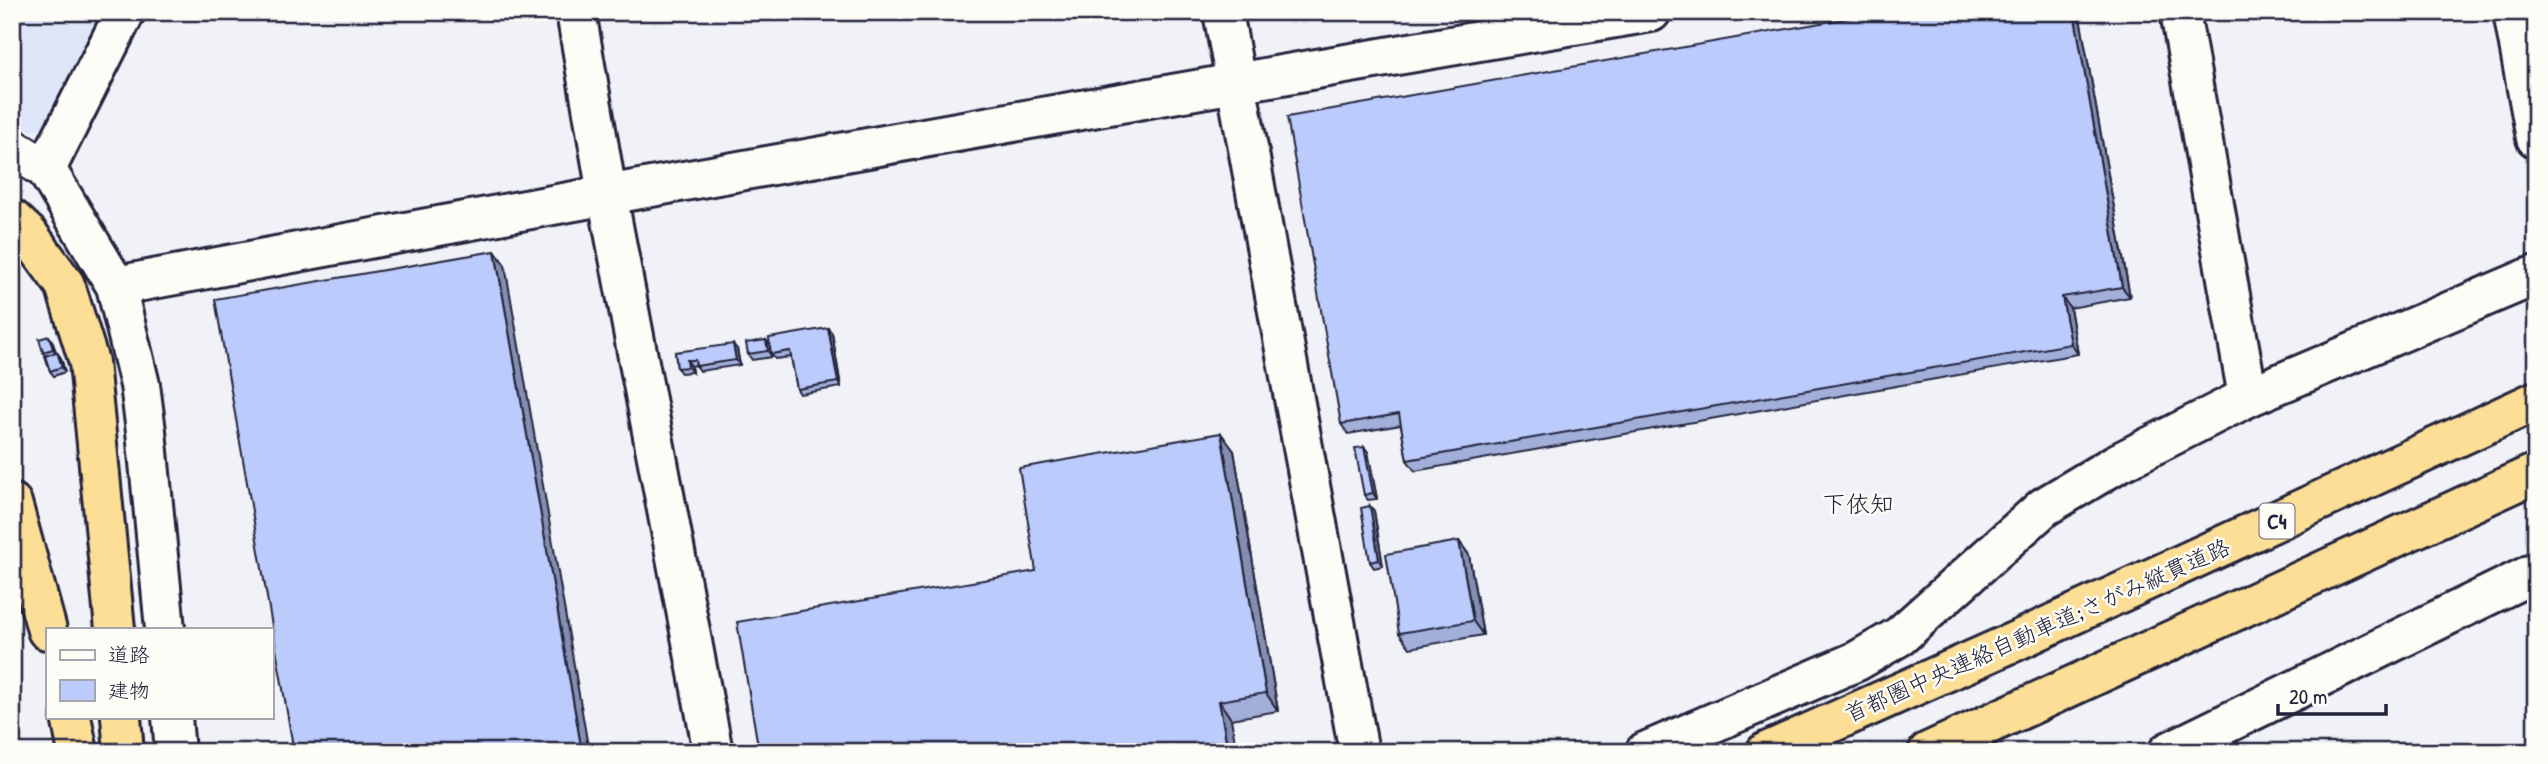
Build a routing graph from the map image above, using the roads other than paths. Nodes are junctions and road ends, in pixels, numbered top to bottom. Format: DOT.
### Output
graph roads {
  1 [pos="125,12"];
  2 [pos="576,12"];
  3 [pos="1223,12"];
  4 [pos="1651,12"];
  5 [pos="2180,12"];
  6 [pos="2513,12"];
  7 [pos="1235,82"];
  8 [pos="2536,138"];
  9 [pos="12,148"];
  10 [pos="46,169"];
  11 [pos="607,194"];
  12 [pos="12,219"];
  13 [pos="2536,275"];
  14 [pos="116,286"];
  15 [pos="2248,397"];
  16 [pos="2536,401"];
  17 [pos="2536,473"];
  18 [pos="12,503"];
  19 [pos="2536,572"];
  20 [pos="46,628"];
  21 [pos="115,628"];
  22 [pos="165,628"];
  23 [pos="71,718"];
  24 [pos="121,718"];
  25 [pos="172,718"];
  26 [pos="78,752"];
  27 [pos="124,752"];
  28 [pos="175,752"];
  29 [pos="713,752"];
  30 [pos="1359,752"];
  31 [pos="1644,752"];
  32 [pos="1766,752"];
  33 [pos="1928,752"];
  34 [pos="2168,752"];
  1 -- 10 [label="street"];
  2 -- 11 [label="street"];
  3 -- 7 [label="street"];
  4 -- 7 [label="street"];
  5 -- 15 [label="street"];
  6 -- 8 [label="street"];
  7 -- 11 [label="street"];
  7 -- 30 [label="street"];
  9 -- 10 [label="street"];
  10 -- 14 [label="street"];
  11 -- 14 [label="street"];
  11 -- 29 [label="street"];
  12 -- 21 [label="highway"];
  13 -- 15 [label="street"];
  14 -- 22 [label="street"];
  15 -- 31 [label="street"];
  16 -- 32 [label="highway, 首都圏中央連絡自動車道;さがみ縦貫道路 / C4"];
  17 -- 33 [label="highway"];
  18 -- 20 [label="highway"];
  19 -- 34 [label="street"];
  23 -- 26 [label="highway"];
  24 -- 27 [label="highway"];
  25 -- 28 [label="street"];
}
